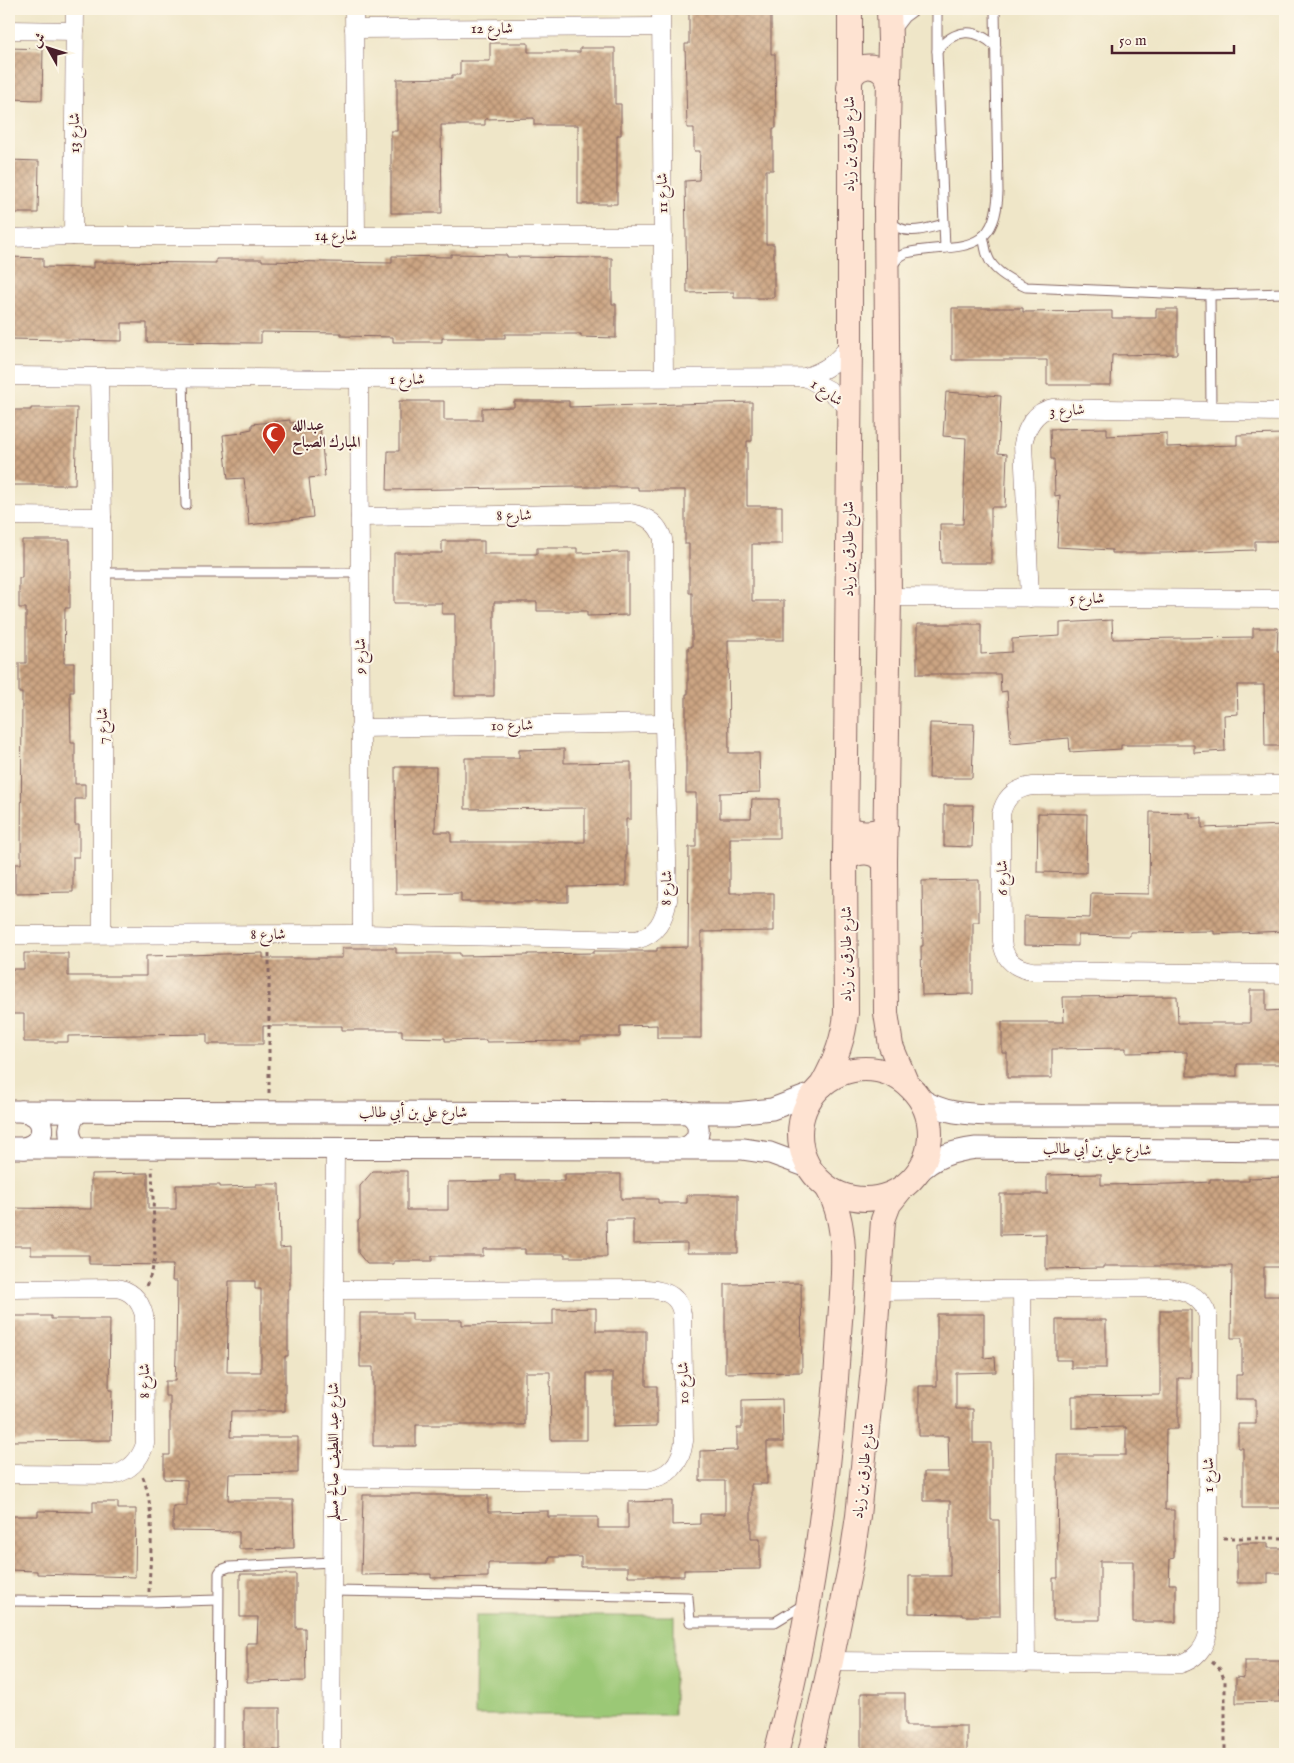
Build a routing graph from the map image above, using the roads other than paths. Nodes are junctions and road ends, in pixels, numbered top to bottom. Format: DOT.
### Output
graph roads {
  1 [pos="75,9"];
  2 [pos="354,9"];
  3 [pos="661,9"];
  4 [pos="850,9"];
  5 [pos="889,9"];
  6 [pos="916,9"];
  7 [pos="937,9"];
  8 [pos="996,9"];
  9 [pos="660,27"];
  10 [pos="354,29"];
  11 [pos="9,30"];
  12 [pos="74,31"];
  13 [pos="890,40"];
  14 [pos="996,47"];
  15 [pos="937,51"];
  16 [pos="889,83"];
  17 [pos="849,88"];
  18 [pos="886,208"];
  19 [pos="944,224"];
  20 [pos="356,235"];
  21 [pos="73,236"];
  22 [pos="663,236"];
  23 [pos="983,236"];
  24 [pos="9,238"];
  25 [pos="945,248"];
  26 [pos="887,279"];
  27 [pos="1285,293"];
  28 [pos="1210,295"];
  29 [pos="850,344"];
  30 [pos="9,376"];
  31 [pos="664,377"];
  32 [pos="804,377"];
  33 [pos="98,378"];
  34 [pos="183,378"];
  35 [pos="359,379"];
  36 [pos="849,408"];
  37 [pos="1210,411"];
  38 [pos="1285,412"];
  39 [pos="186,506"];
  40 [pos="9,516"];
  41 [pos="102,517"];
  42 [pos="360,517"];
  43 [pos="102,573"];
  44 [pos="360,573"];
  45 [pos="889,597"];
  46 [pos="1030,598"];
  47 [pos="1285,599"];
  48 [pos="664,723"];
  49 [pos="360,728"];
  50 [pos="1285,785"];
  51 [pos="846,828"];
  52 [pos="886,828"];
  53 [pos="846,859"];
  54 [pos="885,861"];
  55 [pos="102,934"];
  56 [pos="362,934"];
  57 [pos="9,935"];
  58 [pos="1285,974"];
  59 [pos="818,1089"];
  60 [pos="913,1091"];
  61 [pos="15,1111"];
  62 [pos="80,1111"];
  63 [pos="686,1112"];
  64 [pos="990,1115"];
  65 [pos="1285,1115"];
  66 [pos="16,1148"];
  67 [pos="78,1148"];
  68 [pos="684,1148"];
  69 [pos="988,1148"];
  70 [pos="335,1150"];
  71 [pos="1285,1151"];
  72 [pos="808,1167"];
  73 [pos="909,1181"];
  74 [pos="828,1189"];
  75 [pos="9,1289"];
  76 [pos="334,1290"];
  77 [pos="1022,1290"];
  78 [pos="879,1291"];
  79 [pos="829,1454"];
  80 [pos="865,1460"];
  81 [pos="9,1474"];
  82 [pos="333,1478"];
  83 [pos="822,1510"];
  84 [pos="858,1516"];
  85 [pos="333,1562"];
  86 [pos="332,1591"];
  87 [pos="218,1600"];
  88 [pos="9,1601"];
  89 [pos="808,1602"];
  90 [pos="831,1661"];
  91 [pos="1026,1663"];
  92 [pos="218,1754"];
  93 [pos="332,1754"];
  94 [pos="776,1754"];
  95 [pos="810,1754"];
  1 -- 12 [label="street, شارع 13"];
  2 -- 10 [label="street"];
  3 -- 9 [label="street, شارع 11"];
  4 -- 17 [label="main road, شارع طارق بن زياد"];
  5 -- 13 [label="main road"];
  6 -- 13 [label="lane"];
  7 -- 15 [label="lane"];
  8 -- 14 [label="lane"];
  9 -- 10 [label="street, شارع 12"];
  9 -- 22 [label="street, شارع 11"];
  10 -- 20 [label="street"];
  11 -- 12 [label="street"];
  12 -- 21 [label="street, شارع 13"];
  13 -- 16 [label="main road"];
  14 -- 15 [label="lane"];
  14 -- 23 [label="lane"];
  15 -- 19 [label="lane"];
  16 -- 17 [label="main road"];
  16 -- 18 [label="main road"];
  17 -- 29 [label="main road, شارع طارق بن زياد"];
  18 -- 19 [label="lane"];
  18 -- 26 [label="main road"];
  19 -- 25 [label="lane"];
  20 -- 21 [label="street, شارع 14"];
  20 -- 22 [label="street, شارع 14"];
  21 -- 24 [label="street, شارع 14"];
  22 -- 31 [label="street, شارع 11"];
  23 -- 25 [label="lane"];
  23 -- 28 [label="lane"];
  25 -- 26 [label="lane"];
  26 -- 45 [label="main road"];
  27 -- 28 [label="lane"];
  28 -- 37 [label="lane"];
  29 -- 32 [label="street, شارع 1"];
  29 -- 36 [label="main road, شارع طارق بن زياد"];
  30 -- 33 [label="street, شارع 1"];
  31 -- 32 [label="street, شارع 1"];
  31 -- 35 [label="street, شارع 1"];
  32 -- 36 [label="street, شارع 1"];
  33 -- 34 [label="street, شارع 1"];
  33 -- 41 [label="street, شارع 7"];
  34 -- 35 [label="street, شارع 1"];
  34 -- 39 [label="lane"];
  35 -- 42 [label="street, شارع 9"];
  36 -- 51 [label="main road, شارع طارق بن زياد"];
  37 -- 38 [label="street, شارع 3"];
  37 -- 46 [label="street, شارع 3"];
  40 -- 41 [label="street"];
  41 -- 43 [label="street, شارع 7"];
  42 -- 44 [label="street, شارع 9"];
  42 -- 48 [label="street, شارع 8"];
  43 -- 44 [label="lane"];
  43 -- 55 [label="street, شارع 7"];
  44 -- 49 [label="street, شارع 9"];
  45 -- 46 [label="street, شارع 5"];
  45 -- 52 [label="main road"];
  46 -- 47 [label="street, شارع 5"];
  48 -- 49 [label="street, شارع 10"];
  48 -- 56 [label="street, شارع 8"];
  49 -- 56 [label="street, شارع 9"];
  50 -- 58 [label="street, شارع 6"];
  51 -- 52 [label="main road"];
  51 -- 53 [label="main road, شارع طارق بن زياد"];
  52 -- 54 [label="main road"];
  53 -- 54 [label="main road"];
  53 -- 59 [label="main road, شارع طارق بن زياد"];
  54 -- 60 [label="main road"];
  55 -- 56 [label="street, شارع 8"];
  55 -- 57 [label="street, شارع 8"];
  59 -- 60 [label="main road"];
  59 -- 63 [label="street, شارع علي بن أبي طالب"];
  59 -- 72 [label="main road"];
  60 -- 64 [label="street"];
  60 -- 73 [label="main road"];
  61 -- 62 [label="street, شارع علي بن أبي طالب"];
  61 -- 66 [label="street"];
  62 -- 63 [label="street, شارع علي بن أبي طالب"];
  62 -- 67 [label="street"];
  63 -- 68 [label="street"];
  64 -- 65 [label="street"];
  64 -- 69 [label="street"];
  66 -- 67 [label="street"];
  67 -- 70 [label="street"];
  68 -- 70 [label="street"];
  68 -- 72 [label="street"];
  69 -- 71 [label="street, شارع علي بن أبي طالب"];
  69 -- 73 [label="street, شارع علي بن أبي طالب"];
  70 -- 76 [label="street, شارع عبد اللطيف صالح مسلم"];
  72 -- 74 [label="main road"];
  73 -- 74 [label="main road"];
  73 -- 78 [label="main road, شارع طارق بن زياد"];
  74 -- 79 [label="main road"];
  75 -- 81 [label="street, شارع 8"];
  76 -- 82 [label="street, شارع عبد اللطيف صالح مسلم"];
  76 -- 82 [label="street, شارع 10"];
  77 -- 78 [label="street, شارع 1"];
  77 -- 91 [label="street"];
  77 -- 91 [label="street, شارع 1"];
  78 -- 80 [label="main road, شارع طارق بن زياد"];
  79 -- 80 [label="main road"];
  79 -- 83 [label="main road"];
  80 -- 84 [label="main road, شارع طارق بن زياد"];
  82 -- 85 [label="street, شارع عبد اللطيف صالح مسلم"];
  83 -- 84 [label="main road"];
  83 -- 89 [label="main road"];
  84 -- 90 [label="main road, شارع طارق بن زياد"];
  85 -- 86 [label="street, شارع عبد اللطيف صالح مسلم"];
  85 -- 87 [label="lane"];
  86 -- 89 [label="lane"];
  86 -- 93 [label="street, شارع عبد اللطيف صالح مسلم"];
  87 -- 88 [label="lane"];
  87 -- 92 [label="lane"];
  89 -- 94 [label="main road"];
  90 -- 91 [label="street"];
  90 -- 95 [label="main road, شارع طارق بن زياد"];
}
